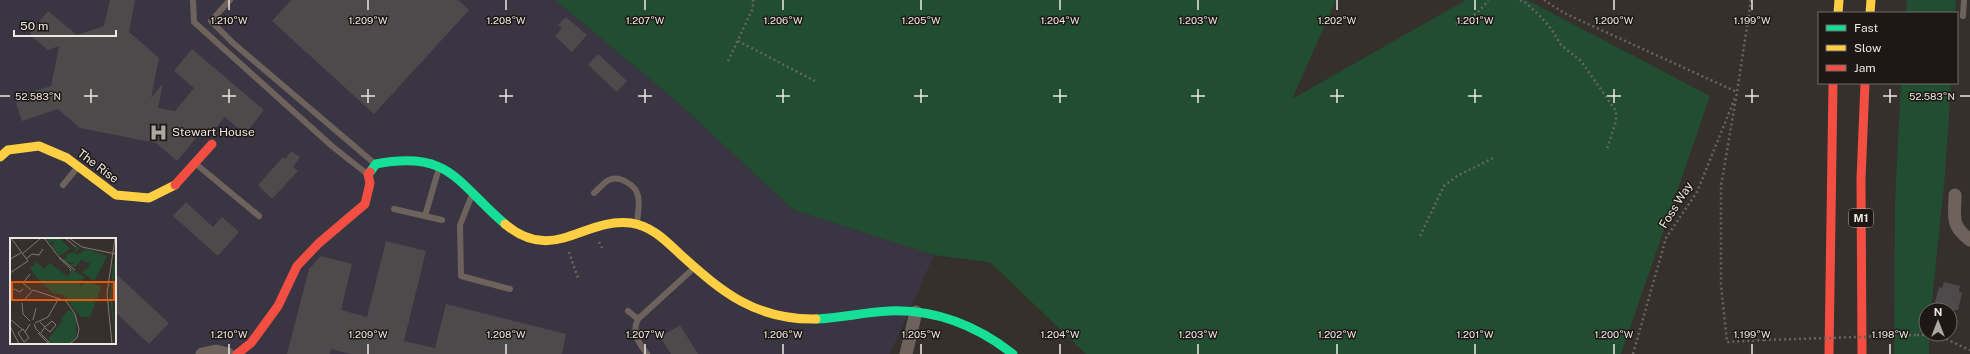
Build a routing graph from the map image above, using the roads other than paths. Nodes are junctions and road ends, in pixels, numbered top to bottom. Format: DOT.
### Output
graph roads {
  1 [pos="193,0"];
  2 [pos="230,0"];
  3 [pos="1839,0"];
  4 [pos="1871,0"];
  5 [pos="1964,0"];
  6 [pos="1838,12"];
  7 [pos="1870,12"];
  8 [pos="1963,16"];
  9 [pos="1834,84"];
  10 [pos="1865,84"];
  11 [pos="212,144"];
  12 [pos="0,156"];
  13 [pos="195,163"];
  14 [pos="376,164"];
  15 [pos="440,166"];
  16 [pos="78,167"];
  17 [pos="368,174"];
  18 [pos="63,185"];
  19 [pos="594,193"];
  20 [pos="472,194"];
  21 [pos="1955,195"];
  22 [pos="394,208"];
  23 [pos="258,216"];
  24 [pos="425,216"];
  25 [pos="442,220"];
  26 [pos="637,223"];
  27 [pos="1970,240"];
  28 [pos="695,267"];
  29 [pos="510,289"];
  30 [pos="628,311"];
  31 [pos="916,312"];
  32 [pos="638,319"];
  33 [pos="202,354"];
  34 [pos="228,354"];
  35 [pos="237,354"];
  36 [pos="647,354"];
  37 [pos="906,354"];
  38 [pos="1013,354"];
  39 [pos="1829,354"];
  40 [pos="1862,354"];
  1 -- 17 [label="lane"];
  2 -- 14 [label="lane"];
  3 -- 6 [label="main road"];
  4 -- 7 [label="main road"];
  5 -- 8 [label="lane"];
  9 -- 39 [label="main road"];
  10 -- 40 [label="main road, M1"];
  11 -- 13 [label="main road, The Rise"];
  12 -- 16 [label="main road, The Rise"];
  13 -- 16 [label="main road, The Rise"];
  13 -- 23 [label="lane"];
  14 -- 15 [label="main road"];
  14 -- 17 [label="main road"];
  15 -- 20 [label="main road"];
  15 -- 24 [label="lane"];
  16 -- 18 [label="lane"];
  17 -- 35 [label="main road"];
  19 -- 26 [label="lane"];
  20 -- 26 [label="main road"];
  20 -- 29 [label="lane"];
  21 -- 27 [label="street"];
  22 -- 24 [label="lane"];
  24 -- 25 [label="lane"];
  26 -- 28 [label="main road"];
  28 -- 31 [label="main road"];
  28 -- 32 [label="lane"];
  30 -- 32 [label="lane"];
  31 -- 37 [label="street"];
  31 -- 38 [label="main road"];
  32 -- 36 [label="lane"];
  33 -- 34 [label="street"];
}
